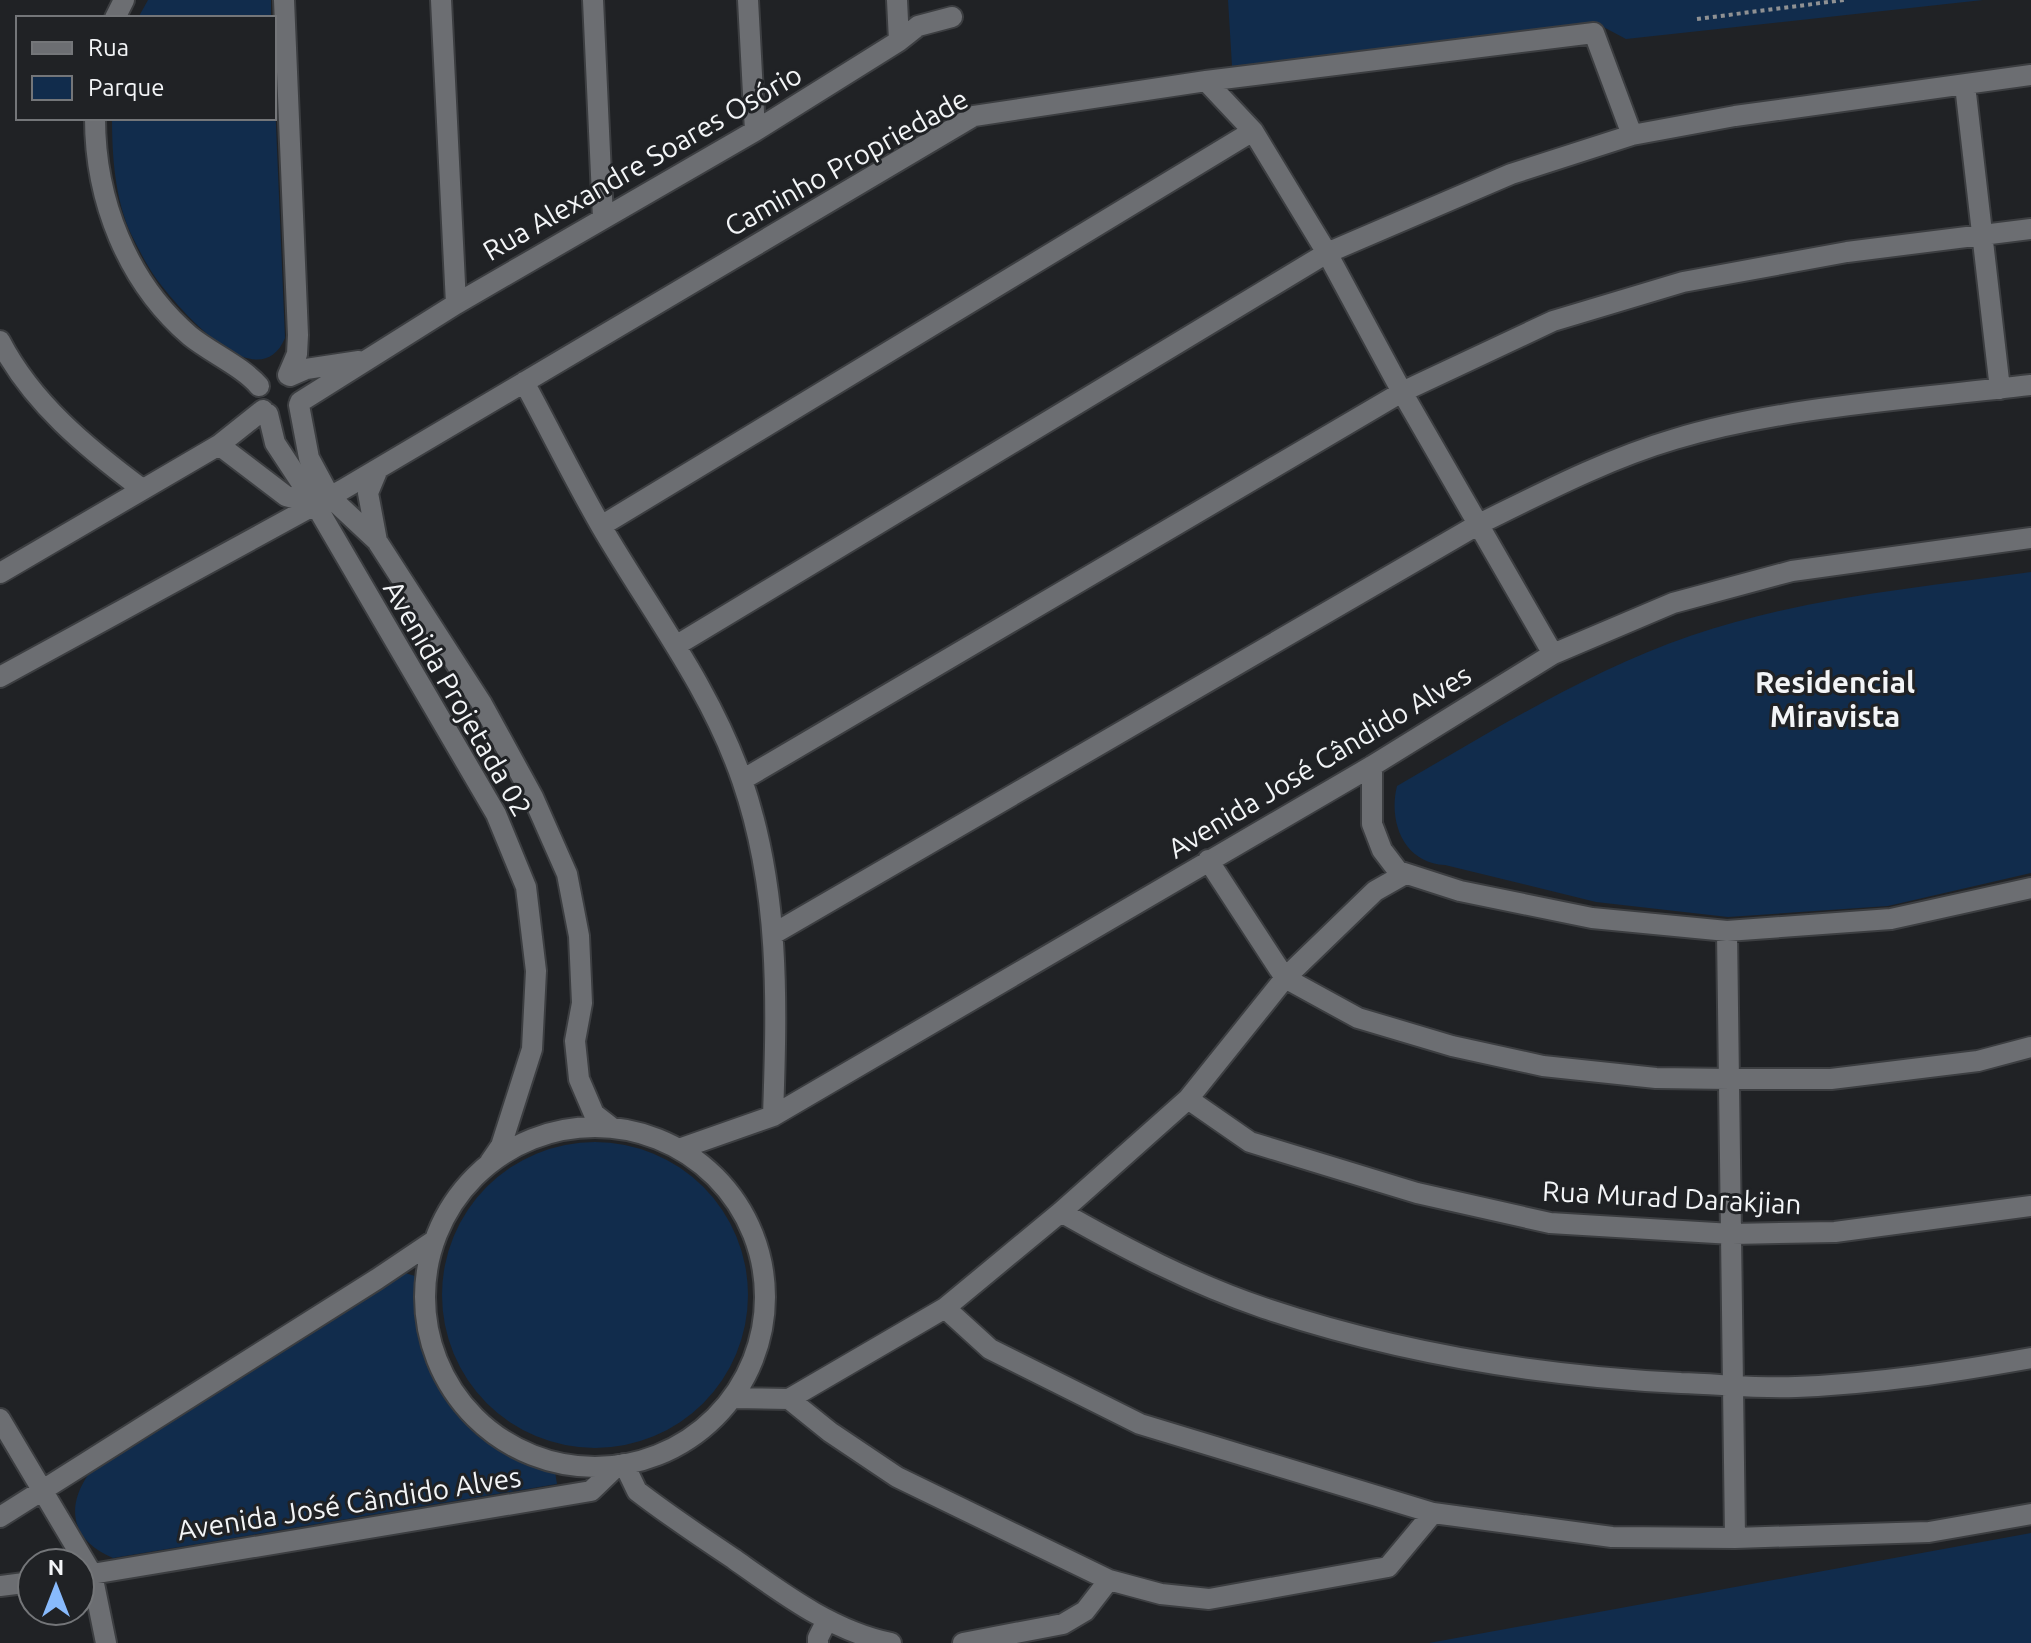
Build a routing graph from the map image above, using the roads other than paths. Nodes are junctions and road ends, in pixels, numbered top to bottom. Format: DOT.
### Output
graph roads {
  1 [pos="284,0"];
  2 [pos="441,0"];
  3 [pos="593,0"];
  4 [pos="748,0"];
  5 [pos="897,0"];
  6 [pos="952,17"];
  7 [pos="899,41"];
  8 [pos="2031,75"];
  9 [pos="1206,81"];
  10 [pos="1965,85"];
  11 [pos="95,120"];
  12 [pos="755,131"];
  13 [pos="1253,131"];
  14 [pos="1632,135"];
  15 [pos="603,218"];
  16 [pos="2031,229"];
  17 [pos="1983,236"];
  18 [pos="1327,253"];
  19 [pos="456,304"];
  20 [pos="0,341"];
  21 [pos="363,361"];
  22 [pos="289,376"];
  23 [pos="524,382"];
  24 [pos="2031,385"];
  25 [pos="2000,389"];
  26 [pos="1402,392"];
  27 [pos="299,403"];
  28 [pos="259,406"];
  29 [pos="219,445"];
  30 [pos="378,469"];
  31 [pos="142,489"];
  32 [pos="322,500"];
  33 [pos="1479,524"];
  34 [pos="601,526"];
  35 [pos="2031,538"];
  36 [pos="377,541"];
  37 [pos="0,573"];
  38 [pos="677,645"];
  39 [pos="1553,654"];
  40 [pos="0,677"];
  41 [pos="1372,766"];
  42 [pos="742,780"];
  43 [pos="1208,860"];
  44 [pos="1405,874"];
  45 [pos="2031,888"];
  46 [pos="1727,931"];
  47 [pos="775,933"];
  48 [pos="1285,978"];
  49 [pos="2031,1047"];
  50 [pos="1730,1079"];
  51 [pos="1188,1099"];
  52 [pos="773,1116"];
  53 [pos="612,1128"];
  54 [pos="679,1149"];
  55 [pos="487,1166"];
  56 [pos="2031,1206"];
  57 [pos="1061,1212"];
  58 [pos="1732,1234"];
  59 [pos="435,1240"];
  60 [pos="945,1308"];
  61 [pos="2031,1358"];
  62 [pos="1733,1385"];
  63 [pos="732,1398"];
  64 [pos="789,1399"];
  65 [pos="0,1419"];
  66 [pos="621,1464"];
  67 [pos="43,1491"];
  68 [pos="1433,1513"];
  69 [pos="2031,1514"];
  70 [pos="0,1517"];
  71 [pos="1735,1538"];
  72 [pos="72,1547"];
  73 [pos="96,1573"];
  74 [pos="1109,1580"];
  75 [pos="96,1609"];
  76 [pos="827,1620"];
  77 [pos="106,1643"];
  78 [pos="818,1643"];
  79 [pos="891,1643"];
  80 [pos="963,1643"];
  1 -- 22 [label="street"];
  2 -- 19 [label="street"];
  3 -- 15 [label="street"];
  4 -- 12 [label="street"];
  5 -- 7 [label="street"];
  6 -- 7 [label="street, Rua Alexandre Soares Osório"];
  7 -- 12 [label="street, Rua Alexandre Soares Osório"];
  8 -- 10 [label="street"];
  9 -- 13 [label="street"];
  9 -- 14 [label="street, Caminho Propriedade"];
  9 -- 23 [label="street, Caminho Propriedade"];
  10 -- 14 [label="street"];
  10 -- 17 [label="street"];
  11 -- 28 [label="street"];
  12 -- 15 [label="street, Rua Alexandre Soares Osório"];
  13 -- 18 [label="street"];
  13 -- 34 [label="street"];
  14 -- 18 [label="street"];
  15 -- 19 [label="street, Rua Alexandre Soares Osório"];
  16 -- 17 [label="street"];
  17 -- 25 [label="street"];
  17 -- 26 [label="street"];
  18 -- 26 [label="street"];
  18 -- 38 [label="street"];
  19 -- 21 [label="street, Rua Alexandre Soares Osório"];
  20 -- 31 [label="street"];
  21 -- 22 [label="street, Rua Alexandre Soares Osório"];
  21 -- 27 [label="street, Rua Alexandre Soares Osório"];
  22 -- 27 [label="street"];
  22 -- 28 [label="street"];
  23 -- 30 [label="street, Caminho Propriedade"];
  23 -- 34 [label="street"];
  24 -- 25 [label="street"];
  25 -- 33 [label="street"];
  26 -- 33 [label="street"];
  26 -- 42 [label="street"];
  27 -- 28 [label="street"];
  27 -- 32 [label="street, Avenida Projetada 02"];
  28 -- 29 [label="street"];
  28 -- 32 [label="street, Avenida Projetada 02"];
  29 -- 31 [label="street"];
  29 -- 32 [label="street"];
  30 -- 32 [label="street, Caminho Propriedade"];
  30 -- 36 [label="street, Avenida Projetada 02"];
  31 -- 37 [label="street"];
  32 -- 36 [label="street, Avenida Projetada 02"];
  32 -- 40 [label="street, Caminho Propriedade"];
  32 -- 55 [label="street, Avenida Projetada 02"];
  33 -- 39 [label="street"];
  33 -- 47 [label="street"];
  34 -- 38 [label="street"];
  35 -- 39 [label="street, Avenida José Cândido Alves"];
  36 -- 53 [label="street, Avenida Projetada 02"];
  38 -- 42 [label="street"];
  39 -- 41 [label="street, Avenida José Cândido Alves"];
  41 -- 43 [label="street, Avenida José Cândido Alves"];
  41 -- 44 [label="street"];
  42 -- 47 [label="street"];
  43 -- 48 [label="street"];
  43 -- 52 [label="street, Avenida José Cândido Alves"];
  44 -- 46 [label="street"];
  44 -- 48 [label="street"];
  45 -- 46 [label="street"];
  46 -- 50 [label="street"];
  47 -- 52 [label="street"];
  48 -- 50 [label="street"];
  48 -- 51 [label="street"];
  49 -- 50 [label="street"];
  50 -- 58 [label="street"];
  51 -- 57 [label="street"];
  51 -- 58 [label="street, Rua Murad Darakjian"];
  52 -- 54 [label="street, Avenida José Cândido Alves"];
  53 -- 54 [label="street"];
  53 -- 55 [label="street"];
  54 -- 63 [label="street"];
  55 -- 59 [label="street"];
  56 -- 58 [label="street, Rua Murad Darakjian"];
  57 -- 60 [label="street"];
  57 -- 62 [label="street"];
  58 -- 62 [label="street"];
  59 -- 66 [label="street"];
  59 -- 67 [label="street"];
  60 -- 64 [label="street"];
  60 -- 68 [label="street"];
  61 -- 62 [label="street"];
  62 -- 71 [label="street"];
  63 -- 64 [label="street"];
  63 -- 66 [label="street"];
  64 -- 74 [label="street"];
  65 -- 67 [label="street"];
  66 -- 73 [label="street, Avenida José Cândido Alves"];
  66 -- 76 [label="street"];
  67 -- 70 [label="street"];
  67 -- 72 [label="street"];
  68 -- 71 [label="street"];
  68 -- 74 [label="street"];
  69 -- 71 [label="street"];
  74 -- 80 [label="street"];
  75 -- 77 [label="street"];
  76 -- 78 [label="street"];
  76 -- 79 [label="street"];
}
